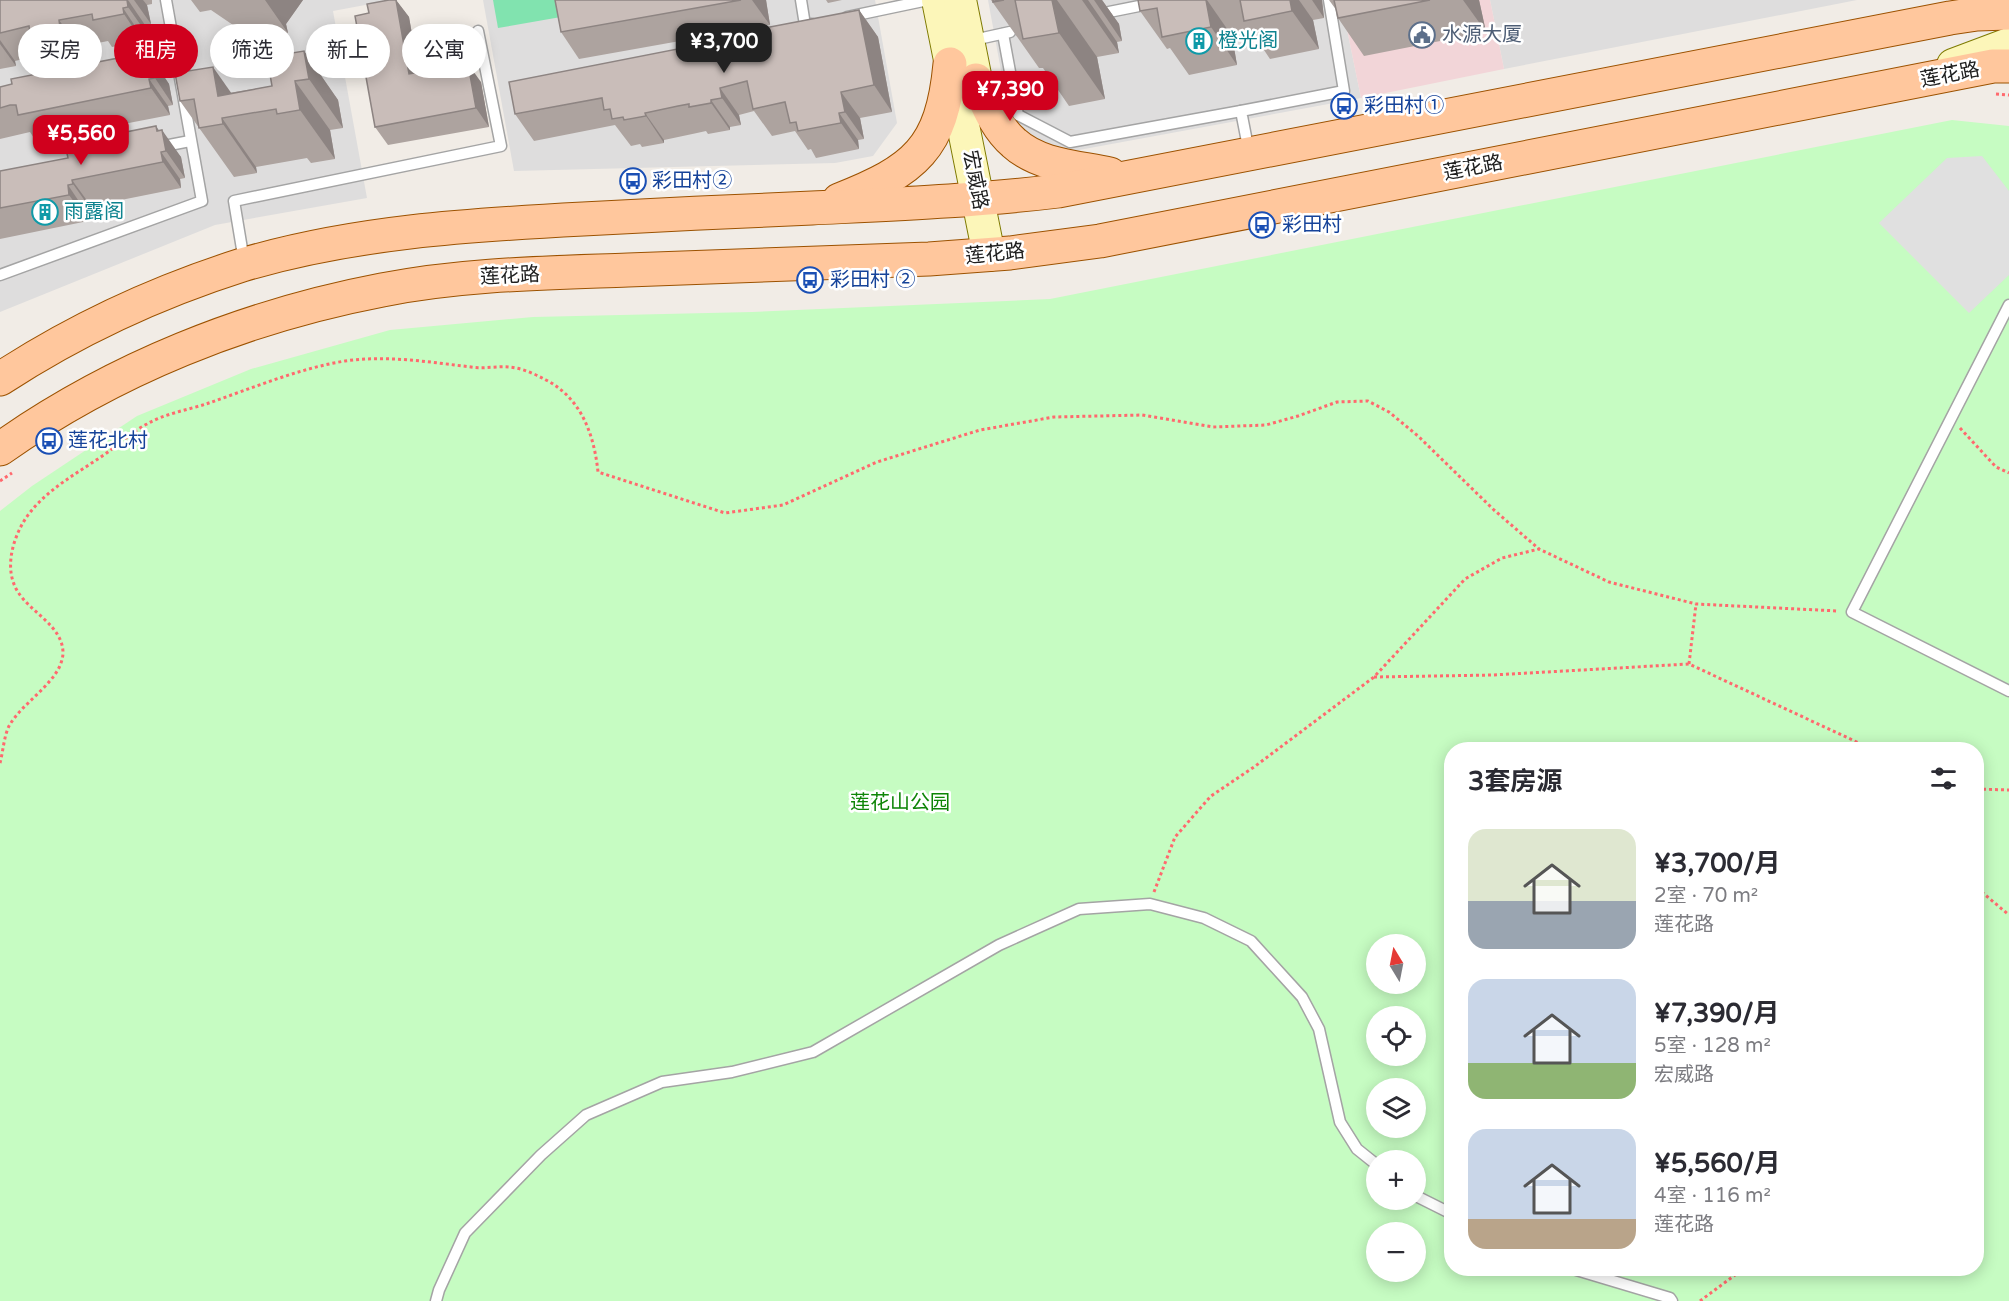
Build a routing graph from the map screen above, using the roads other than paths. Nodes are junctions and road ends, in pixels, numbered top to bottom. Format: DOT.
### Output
graph roads {
  1 [pos="166,0"];
  2 [pos="801,0"];
  3 [pos="928,0"];
  4 [pos="938,0"];
  5 [pos="960,0"];
  6 [pos="1169,0"];
  7 [pos="1329,0"];
  8 [pos="2009,13"];
  9 [pos="1092,16"];
  10 [pos="170,24"];
  11 [pos="1025,29"];
  12 [pos="1003,34"];
  13 [pos="2009,44"];
  14 [pos="965,62"];
  15 [pos="2009,66"];
  16 [pos="486,71"];
  17 [pos="179,78"];
  18 [pos="1908,83"];
  19 [pos="1241,111"];
  20 [pos="190,141"];
  21 [pos="145,149"];
  22 [pos="1249,155"];
  23 [pos="1129,179"];
  24 [pos="989,199"];
  25 [pos="821,207"];
  26 [pos="1000,254"];
  27 [pos="244,265"];
  28 [pos="0,275"];
  29 [pos="2009,305"];
  30 [pos="0,379"];
  31 [pos="0,449"];
  32 [pos="2009,691"];
  33 [pos="1366,1157"];
  34 [pos="1426,1201"];
  35 [pos="1444,1211"];
  36 [pos="1596,1276"];
  37 [pos="436,1301"];
  38 [pos="1672,1301"];
  1 -- 10 [label="lane"];
  2 -- 3 [label="lane"];
  4 -- 14 [label="street, 宏威路"];
  5 -- 14 [label="street, 宏威路"];
  6 -- 9 [label="lane"];
  7 -- 19 [label="lane"];
  8 -- 22 [label="main road"];
  11 -- 12 [label="lane"];
  12 -- 14 [label="lane"];
  12 -- 19 [label="lane"];
  13 -- 18 [label="street"];
  14 -- 23 [label="main road"];
  14 -- 24 [label="street, 宏威路"];
  14 -- 25 [label="main road"];
  15 -- 18 [label="main road, 莲花路"];
  16 -- 27 [label="lane"];
  17 -- 20 [label="lane"];
  18 -- 26 [label="main road, 莲花路"];
  19 -- 22 [label="lane"];
  20 -- 21 [label="lane"];
  20 -- 28 [label="lane"];
  22 -- 23 [label="main road"];
  23 -- 24 [label="main road"];
  24 -- 25 [label="main road"];
  24 -- 26 [label="street, 宏威路"];
  25 -- 27 [label="main road"];
  26 -- 31 [label="main road, 莲花路"];
  27 -- 30 [label="main road"];
  29 -- 32 [label="lane"];
  33 -- 37 [label="lane"];
  34 -- 35 [label="lane"];
  36 -- 38 [label="lane"];
}
